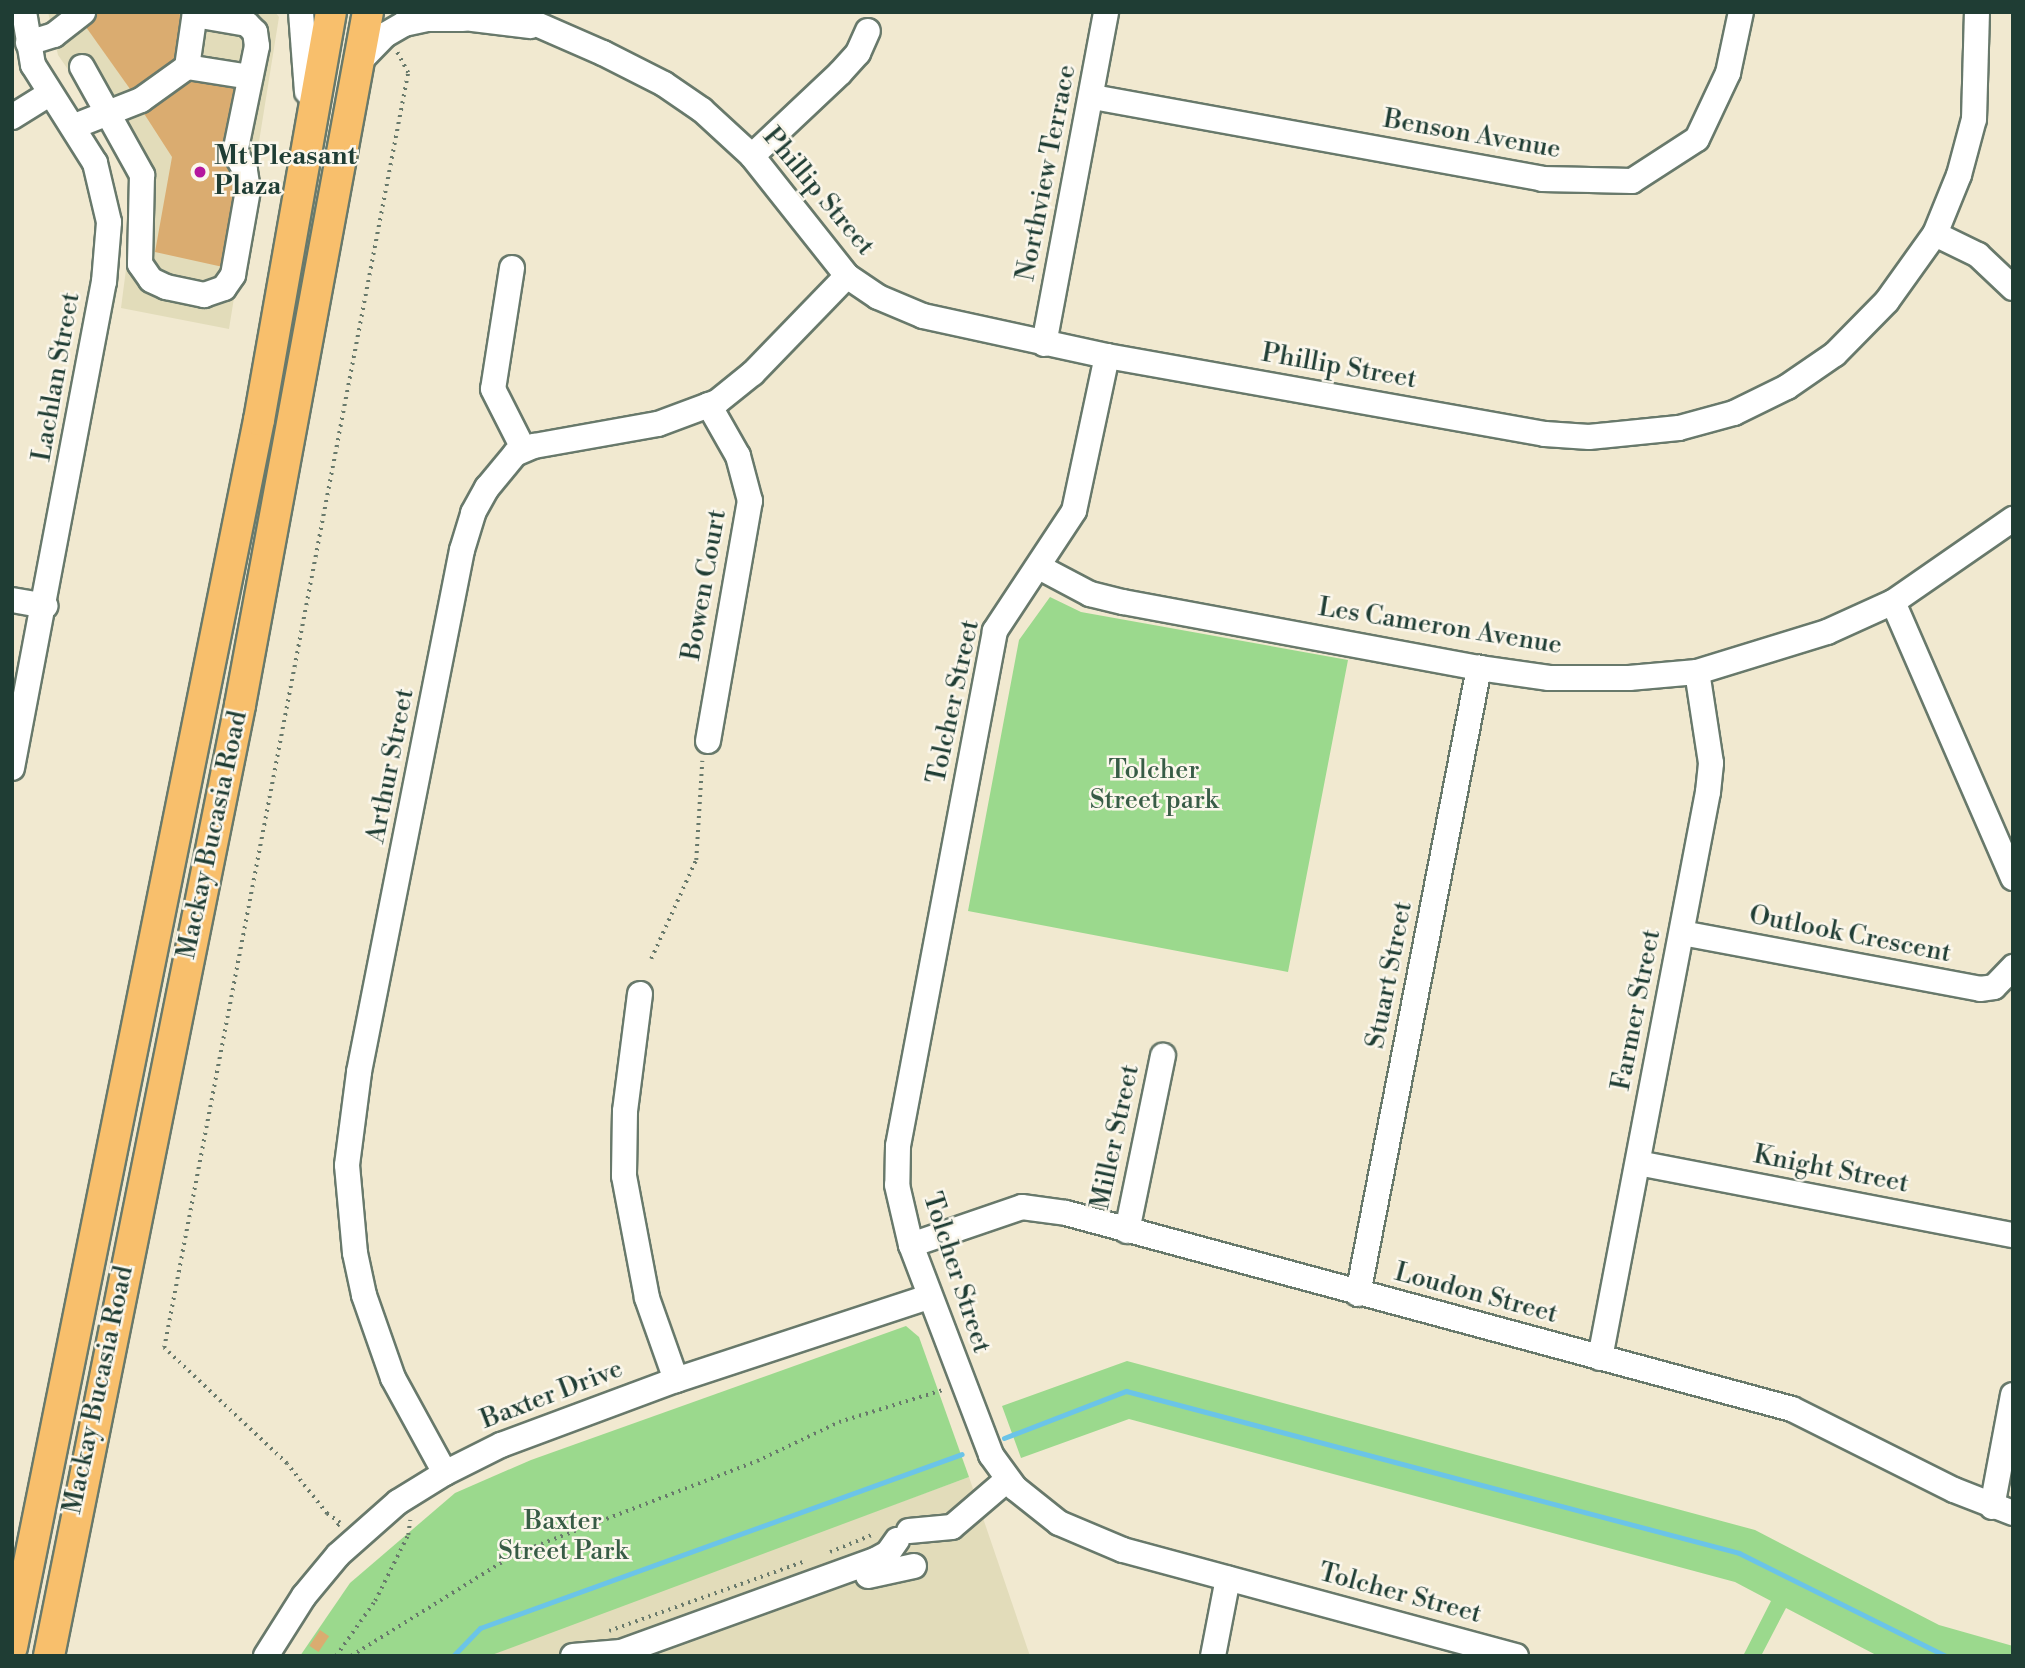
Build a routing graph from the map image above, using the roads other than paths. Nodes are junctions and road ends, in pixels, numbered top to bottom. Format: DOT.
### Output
graph roads {
  1 [pos="24,12"];
  2 [pos="83,12"];
  3 [pos="301,12"];
  4 [pos="331,12"];
  5 [pos="368,12"];
  6 [pos="430,12"];
  7 [pos="509,12"];
  8 [pos="1106,12"];
  9 [pos="1741,12"];
  10 [pos="1977,12"];
  11 [pos="195,13"];
  12 [pos="463,19"];
  13 [pos="544,20"];
  14 [pos="868,31"];
  15 [pos="28,43"];
  16 [pos="360,61"];
  17 [pos="82,67"];
  18 [pos="187,67"];
  19 [pos="250,77"];
  20 [pos="49,93"];
  21 [pos="1093,97"];
  22 [pos="111,114"];
  23 [pos="12,117"];
  24 [pos="75,126"];
  25 [pos="307,145"];
  26 [pos="752,156"];
  27 [pos="1936,234"];
  28 [pos="512,268"];
  29 [pos="847,276"];
  30 [pos="2013,288"];
  31 [pos="1044,344"];
  32 [pos="1107,356"];
  33 [pos="709,405"];
  34 [pos="524,450"];
  35 [pos="2013,519"];
  36 [pos="1039,567"];
  37 [pos="12,600"];
  38 [pos="1893,602"];
  39 [pos="45,606"];
  40 [pos="1479,668"];
  41 [pos="1697,672"];
  42 [pos="708,741"];
  43 [pos="12,768"];
  44 [pos="2013,878"];
  45 [pos="1682,933"];
  46 [pos="2010,978"];
  47 [pos="640,994"];
  48 [pos="1163,1056"];
  49 [pos="1639,1163"];
  50 [pos="1127,1231"];
  51 [pos="2013,1235"];
  52 [pos="911,1245"];
  53 [pos="1358,1294"];
  54 [pos="929,1297"];
  55 [pos="1600,1358"];
  56 [pos="676,1380"];
  57 [pos="2013,1395"];
  58 [pos="445,1473"];
  59 [pos="1013,1485"];
  60 [pos="2002,1510"];
  61 [pos="896,1534"];
  62 [pos="921,1562"];
  63 [pos="1228,1578"];
  64 [pos="12,1647"];
  65 [pos="49,1656"];
  66 [pos="266,1656"];
  67 [pos="573,1656"];
  68 [pos="648,1656"];
  69 [pos="1213,1656"];
  70 [pos="1516,1656"];
  1 -- 15 [label="street, Lachlan Street"];
  2 -- 15 [label="street"];
  3 -- 25 [label="street"];
  4 -- 25 [label="main road, Mackay Bucasia Road"];
  5 -- 16 [label="main road, Mackay Bucasia Road"];
  6 -- 12 [label="street, Phillip Street"];
  7 -- 13 [label="street, Phillip Street"];
  8 -- 21 [label="street, Northview Terrace"];
  9 -- 21 [label="street, Benson Avenue"];
  10 -- 27 [label="street, Phillip Street"];
  11 -- 18 [label="street"];
  11 -- 19 [label="street"];
  12 -- 13 [label="street, Phillip Street"];
  12 -- 16 [label="street"];
  13 -- 26 [label="street, Phillip Street"];
  14 -- 26 [label="street"];
  15 -- 20 [label="street, Lachlan Street"];
  16 -- 65 [label="main road, Mackay Bucasia Road"];
  17 -- 22 [label="street"];
  18 -- 19 [label="street"];
  18 -- 22 [label="street"];
  19 -- 22 [label="street"];
  20 -- 23 [label="street"];
  20 -- 24 [label="street, Lachlan Street"];
  21 -- 31 [label="street, Northview Terrace"];
  22 -- 24 [label="street"];
  24 -- 39 [label="street, Lachlan Street"];
  25 -- 64 [label="main road, Mackay Bucasia Road"];
  26 -- 29 [label="street, Phillip Street"];
  27 -- 30 [label="street"];
  27 -- 32 [label="street, Phillip Street"];
  28 -- 34 [label="street"];
  29 -- 31 [label="street, Phillip Street"];
  29 -- 33 [label="street"];
  31 -- 32 [label="street, Phillip Street"];
  32 -- 36 [label="street, Tolcher Street"];
  33 -- 34 [label="street"];
  33 -- 42 [label="street, Bowen Court"];
  34 -- 58 [label="street, Arthur Street"];
  35 -- 38 [label="street, Les Cameron Avenue"];
  36 -- 40 [label="street, Les Cameron Avenue"];
  36 -- 52 [label="street, Tolcher Street"];
  37 -- 39 [label="street"];
  38 -- 41 [label="street, Les Cameron Avenue"];
  38 -- 44 [label="street"];
  39 -- 43 [label="street, Lachlan Street"];
  40 -- 41 [label="street, Les Cameron Avenue"];
  40 -- 53 [label="street, Stuart Street"];
  41 -- 45 [label="street, Farmer Street"];
  45 -- 46 [label="street, Outlook Crescent"];
  45 -- 49 [label="street, Farmer Street"];
  47 -- 56 [label="street"];
  48 -- 50 [label="street, Miller Street"];
  49 -- 51 [label="street, Knight Street"];
  49 -- 55 [label="street, Farmer Street"];
  50 -- 52 [label="street, Loudon Street"];
  50 -- 53 [label="street, Loudon Street"];
  52 -- 54 [label="street, Tolcher Street"];
  53 -- 55 [label="street, Loudon Street"];
  54 -- 56 [label="street, Baxter Drive"];
  54 -- 59 [label="street, Tolcher Street"];
  55 -- 60 [label="street, Loudon Street"];
  56 -- 58 [label="street, Baxter Drive"];
  57 -- 60 [label="street"];
  58 -- 66 [label="street, Baxter Drive"];
  59 -- 61 [label="street"];
  59 -- 62 [label="street"];
  59 -- 63 [label="street, Tolcher Street"];
  61 -- 62 [label="street"];
  61 -- 67 [label="street"];
  62 -- 68 [label="street"];
  63 -- 69 [label="street"];
  63 -- 70 [label="street, Tolcher Street"];
}
